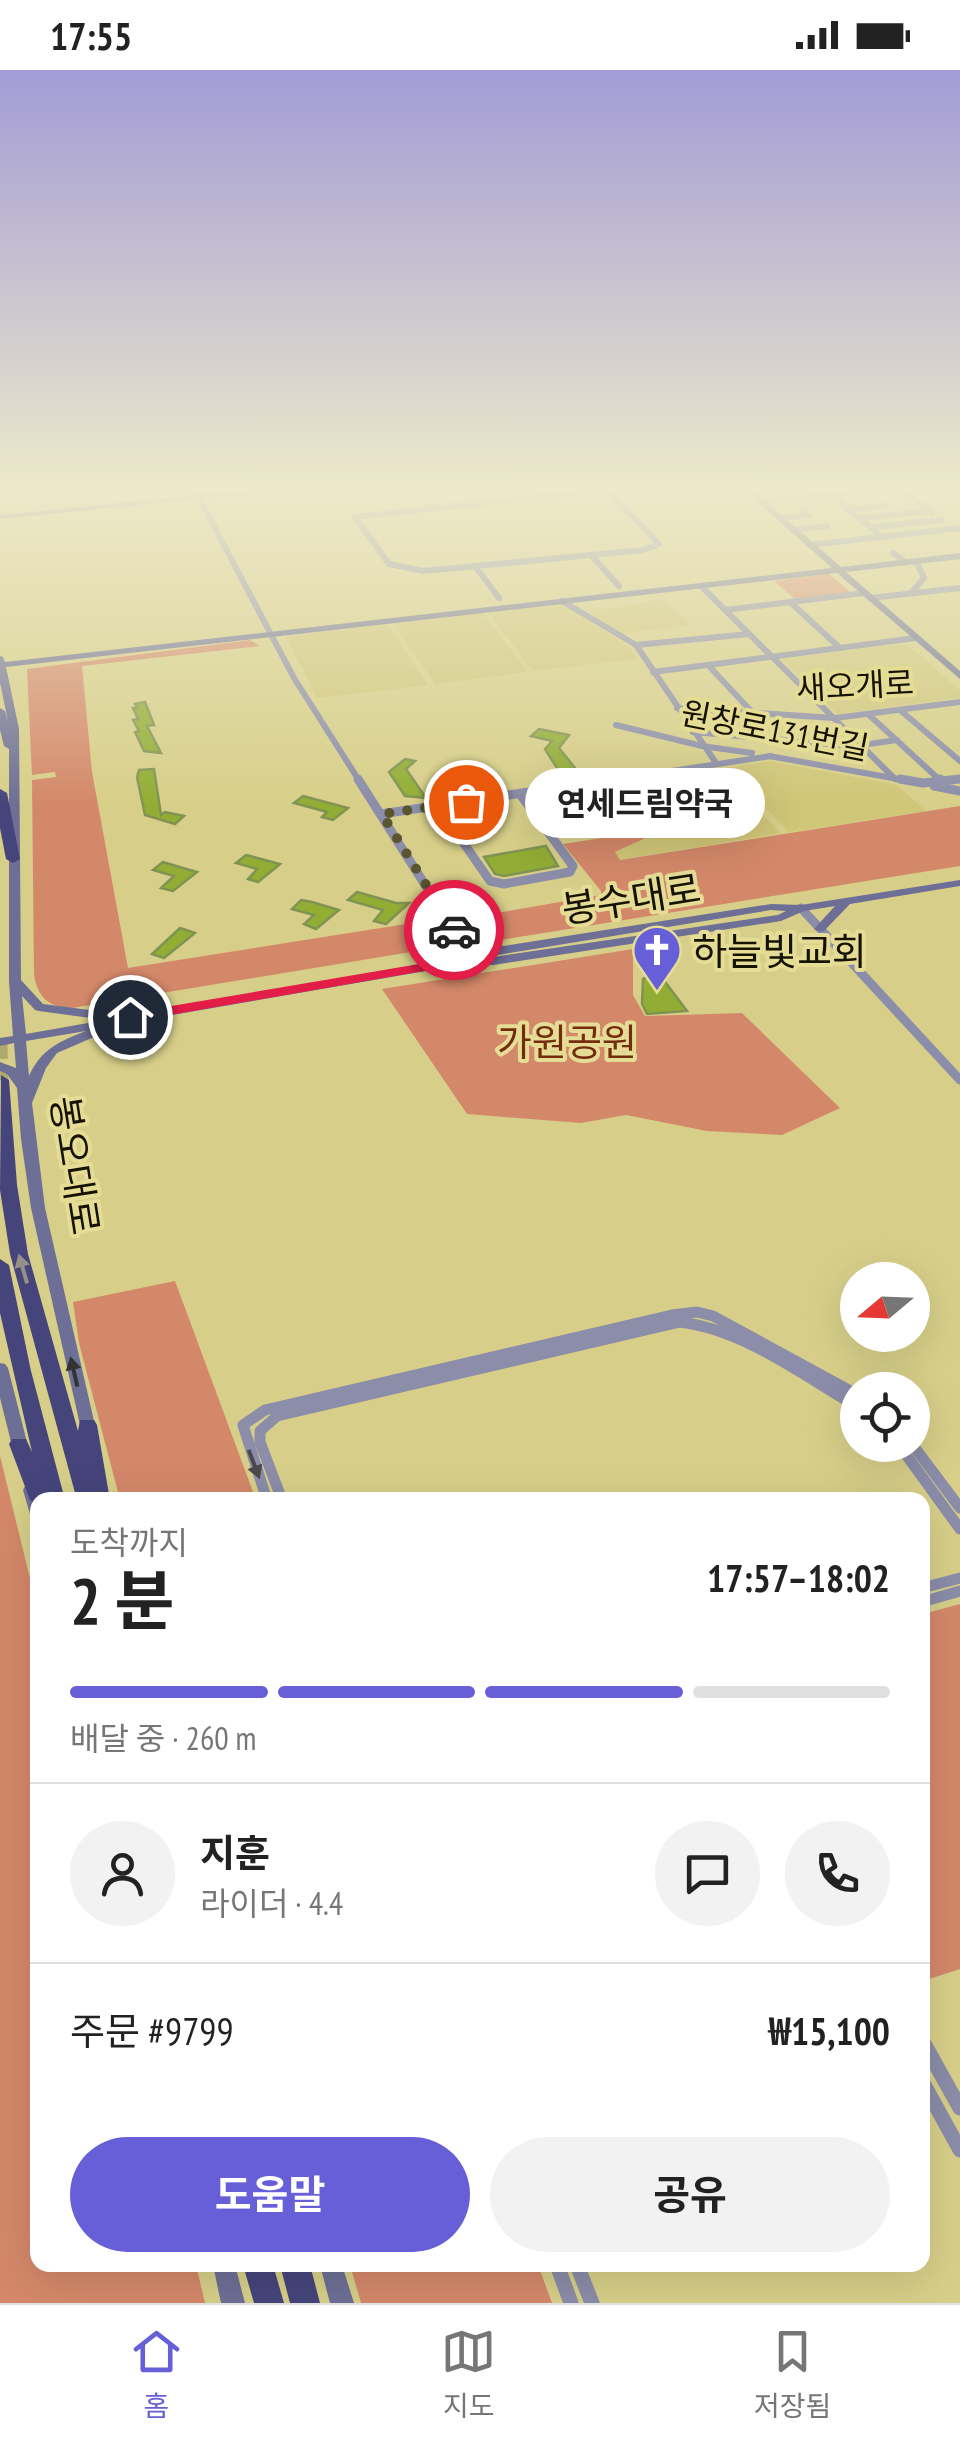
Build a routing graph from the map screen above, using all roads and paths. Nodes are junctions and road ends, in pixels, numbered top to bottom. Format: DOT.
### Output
graph roads {
  1 [pos="252,596"];
  2 [pos="612,596"];
  3 [pos="711,596"];
  4 [pos="864,596"];
  5 [pos="867,596"];
  6 [pos="562,602"];
  7 [pos="790,602"];
  8 [pos="725,610"];
  9 [pos="272,634"];
  10 [pos="749,634"];
  11 [pos="916,638"];
  12 [pos="636,646"];
  13 [pos="840,648"];
  14 [pos="773,658"];
  15 [pos="1,663"];
  16 [pos="708,665"];
  17 [pos="654,672"];
  18 [pos="960,676"];
  19 [pos="960,702"];
  20 [pos="678,708"];
  21 [pos="900,710"];
  22 [pos="0,712"];
  23 [pos="752,713"];
  24 [pos="868,714"];
  25 [pos="835,718"];
  26 [pos="616,724"];
  27 [pos="693,732"];
  28 [pos="897,740"];
  29 [pos="702,744"];
  30 [pos="863,746"];
  31 [pos="12,756"];
  32 [pos="771,756"];
  33 [pos="960,761"];
  34 [pos="716,763"];
  35 [pos="960,779"];
  36 [pos="896,780"];
  37 [pos="942,782"];
  38 [pos="924,783"];
  39 [pos="960,791"];
  40 [pos="0,793"];
  41 [pos="520,794"];
  42 [pos="438,806"];
  43 [pos="382,814"];
  44 [pos="13,859"];
  45 [pos="960,883"];
  46 [pos="846,901"];
  47 [pos="800,908"];
  48 [pos="820,929"];
  49 [pos="458,936"];
  50 [pos="509,948"];
  51 [pos="472,959"];
  52 [pos="436,965"];
  53 [pos="15,981"];
  54 [pos="130,1017"];
  55 [pos="20,1038"];
  56 [pos="0,1040"];
  57 [pos="1,1073"];
  58 [pos="960,1080"];
  59 [pos="23,1086"];
  60 [pos="26,1105"];
  61 [pos="0,1265"];
  62 [pos="0,1368"];
  63 [pos="840,1386"];
  64 [pos="840,1397"];
  65 [pos="86,1425"];
  66 [pos="19,1444"];
  67 [pos="911,1462"];
  68 [pos="926,1462"];
  69 [pos="31,1492"];
  70 [pos="37,1492"];
  71 [pos="53,1492"];
  72 [pos="85,1492"];
  73 [pos="99,1492"];
  74 [pos="106,1492"];
  75 [pos="264,1492"];
  76 [pos="279,1492"];
  77 [pos="960,1508"];
  78 [pos="960,1530"];
  79 [pos="960,1578"];
  80 [pos="930,1586"];
  81 [pos="960,1592"];
  82 [pos="930,1600"];
  83 [pos="930,2054"];
  84 [pos="930,2096"];
  85 [pos="960,2108"];
  86 [pos="960,2150"];
  87 [pos="226,2272"];
  88 [pos="260,2272"];
  89 [pos="297,2272"];
  90 [pos="333,2272"];
  91 [pos="559,2272"];
  92 [pos="580,2272"];
  93 [pos="233,2303"];
  94 [pos="269,2303"];
  95 [pos="305,2303"];
  96 [pos="342,2303"];
  97 [pos="571,2303"];
  98 [pos="592,2303"];
  1 -- 9 [label="street"];
  2 -- 6 [label="main road"];
  3 -- 8 [label="street"];
  4 -- 7 [label="street"];
  5 -- 11 [label="main road"];
  6 -- 9 [label="main road"];
  6 -- 12 [label="street"];
  7 -- 8 [label="street"];
  7 -- 13 [label="street"];
  8 -- 10 [label="street"];
  9 -- 15 [label="main road"];
  9 -- 43 [label="street"];
  10 -- 12 [label="street"];
  10 -- 14 [label="street"];
  11 -- 13 [label="street"];
  11 -- 18 [label="main road"];
  12 -- 17 [label="street"];
  13 -- 14 [label="street"];
  14 -- 16 [label="street"];
  14 -- 25 [label="street"];
  15 -- 31 [label="main road, 봉오대로"];
  16 -- 17 [label="street"];
  16 -- 23 [label="street, 새오개로"];
  17 -- 20 [label="street"];
  19 -- 21 [label="street, 새오개로"];
  20 -- 23 [label="street, 새오개로"];
  20 -- 27 [label="street"];
  21 -- 24 [label="street, 새오개로"];
  21 -- 33 [label="street"];
  22 -- 31 [label="main road"];
  23 -- 25 [label="street, 새오개로"];
  24 -- 25 [label="street, 새오개로"];
  24 -- 28 [label="street"];
  25 -- 30 [label="street"];
  26 -- 29 [label="street, 원창로131번길"];
  27 -- 29 [label="street"];
  27 -- 30 [label="street"];
  28 -- 30 [label="street"];
  28 -- 37 [label="street"];
  29 -- 32 [label="street, 원창로131번길"];
  29 -- 34 [label="street"];
  30 -- 36 [label="street"];
  31 -- 44 [label="main road, 봉오대로"];
  32 -- 34 [label="street"];
  32 -- 36 [label="street, 원창로131번길"];
  34 -- 41 [label="street"];
  35 -- 37 [label="street, 원창로131번길"];
  36 -- 38 [label="street, 원창로131번길"];
  37 -- 38 [label="street, 원창로131번길"];
  38 -- 39 [label="street, 원창로131번길"];
  40 -- 44 [label="highway"];
  41 -- 42 [label="street"];
  41 -- 42 [label="street"];
  42 -- 43 [label="street"];
  43 -- 49 [label="street"];
  44 -- 53 [label="main road, 봉오대로"];
  45 -- 46 [label="main road, 봉수대로"];
  46 -- 47 [label="main road, 봉수대로"];
  46 -- 48 [label="main road"];
  47 -- 48 [label="street"];
  47 -- 50 [label="main road, 봉수대로"];
  47 -- 51 [label="main road, 봉수대로"];
  48 -- 58 [label="street"];
  49 -- 50 [label="main road"];
  49 -- 51 [label="street"];
  49 -- 52 [label="main road"];
  50 -- 51 [label="main road, 봉수대로"];
  51 -- 52 [label="main road, 봉수대로"];
  52 -- 54 [label="main road, 봉수대로"];
  53 -- 54 [label="street"];
  53 -- 55 [label="main road, 봉오대로"];
  54 -- 55 [label="main road, 봉수대로"];
  54 -- 60 [label="main road"];
  55 -- 56 [label="main road, 봉수대로"];
  55 -- 59 [label="main road, 봉오대로"];
  57 -- 59 [label="main road"];
  72 -- 57 [label="highway, 봉오대로, one-way"];
  59 -- 60 [label="main road, 봉오대로"];
  65 -- 60 [label="main road, 봉오대로, one-way"];
  61 -- 71 [label="highway"];
  62 -- 66 [label="main road"];
  63 -- 75 [label="street, one-way"];
  64 -- 76 [label="street"];
  65 -- 73 [label="highway"];
  65 -- 74 [label="main road, 봉오대로"];
  66 -- 69 [label="main road"];
  66 -- 70 [label="highway"];
  67 -- 78 [label="street"];
  68 -- 77 [label="street"];
  79 -- 80 [label="street"];
  81 -- 82 [label="street"];
  83 -- 85 [label="street"];
  84 -- 86 [label="street"];
  87 -- 93 [label="main road"];
  88 -- 94 [label="highway"];
  89 -- 95 [label="highway"];
  90 -- 96 [label="main road"];
  91 -- 97 [label="street"];
  92 -- 98 [label="street"];
}
